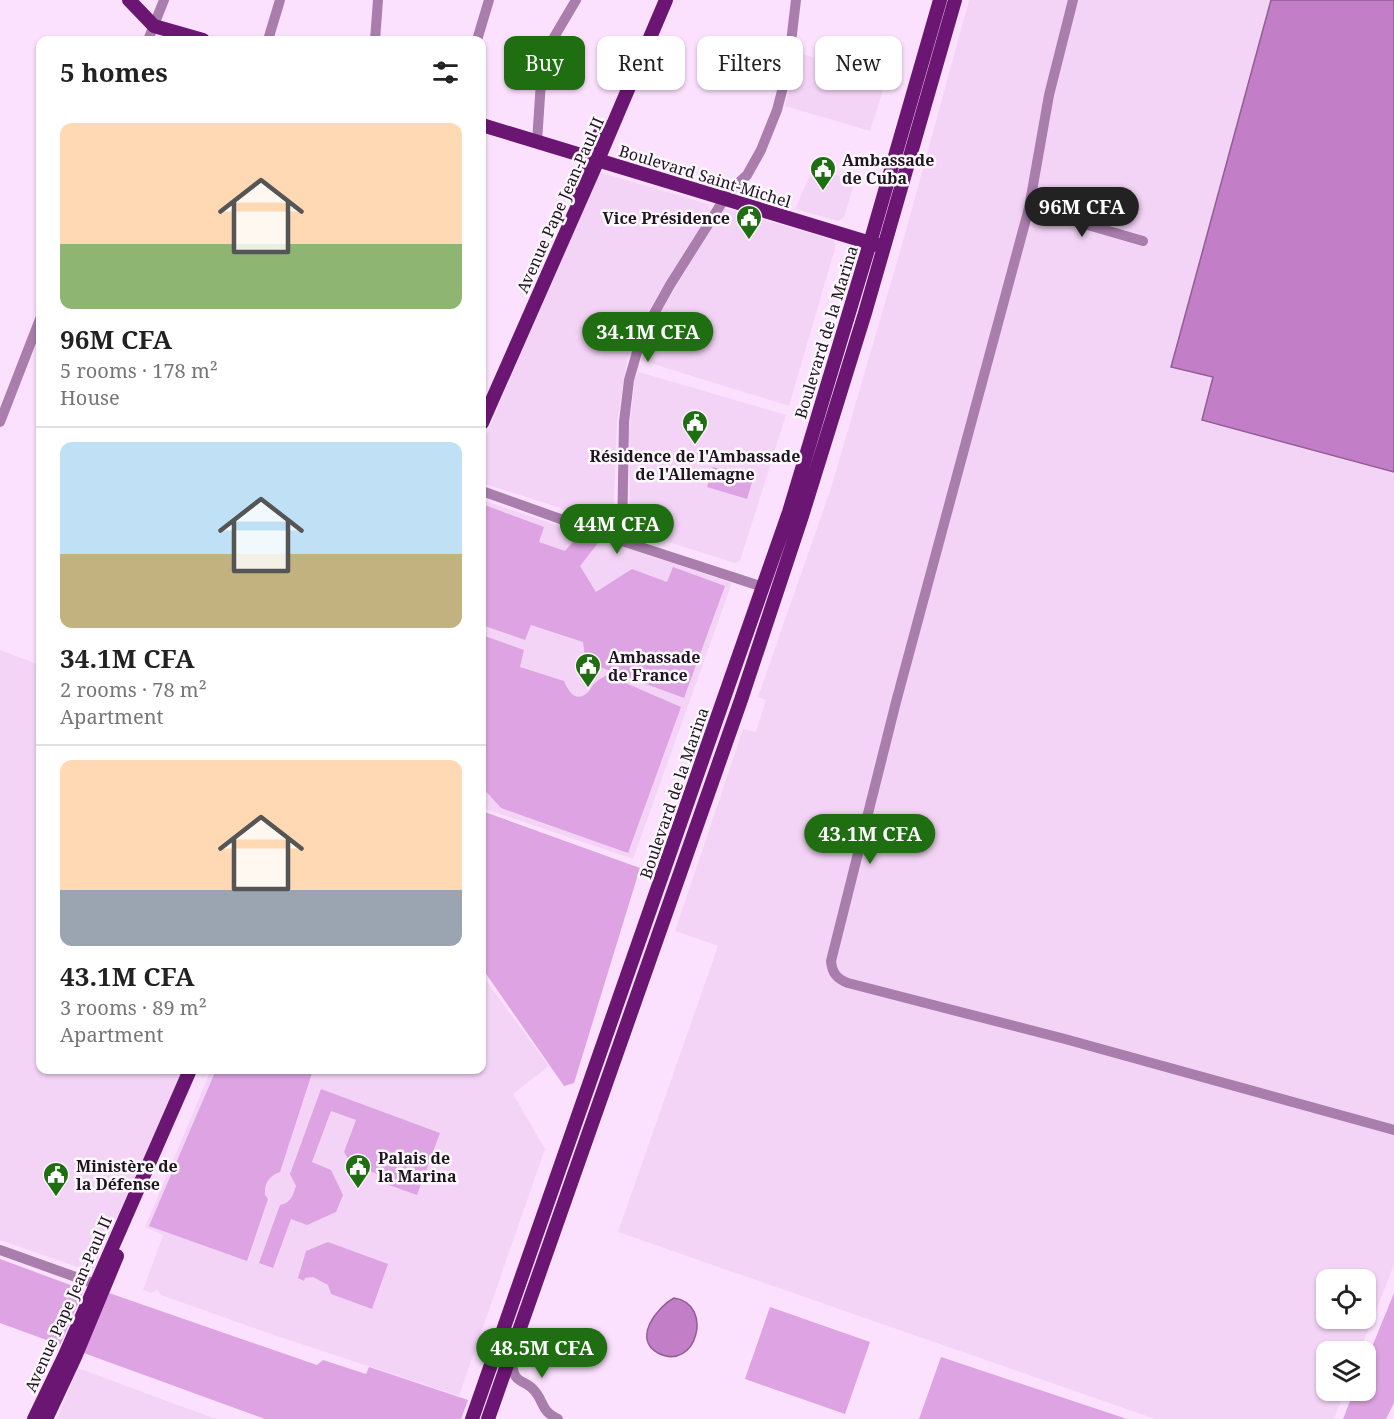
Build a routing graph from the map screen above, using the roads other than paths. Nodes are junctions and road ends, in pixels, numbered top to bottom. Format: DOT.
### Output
graph roads {
  1 [pos="129,0"];
  2 [pos="164,0"];
  3 [pos="280,0"];
  4 [pos="378,0"];
  5 [pos="489,0"];
  6 [pos="576,0"];
  7 [pos="657,0"];
  8 [pos="666,0"];
  9 [pos="796,0"];
  10 [pos="940,0"];
  11 [pos="955,0"];
  12 [pos="1073,0"];
  13 [pos="154,26"];
  14 [pos="150,36"];
  15 [pos="189,36"];
  16 [pos="269,36"];
  17 [pos="375,36"];
  18 [pos="478,36"];
  19 [pos="486,126"];
  20 [pos="537,142"];
  21 [pos="594,159"];
  22 [pos="725,199"];
  23 [pos="1029,208"];
  24 [pos="1143,241"];
  25 [pos="870,243"];
  26 [pos="885,248"];
  27 [pos="36,329"];
  28 [pos="486,391"];
  29 [pos="486,414"];
  30 [pos="0,422"];
  31 [pos="486,492"];
  32 [pos="622,542"];
  33 [pos="763,587"];
  34 [pos="188,1074"];
  35 [pos="197,1074"];
  36 [pos="583,1124"];
  37 [pos="1394,1130"];
  38 [pos="565,1155"];
  39 [pos="576,1164"];
  40 [pos="0,1250"];
  41 [pos="99,1286"];
  42 [pos="512,1351"];
  43 [pos="34,1419"];
  44 [pos="46,1419"];
  45 [pos="472,1419"];
  46 [pos="488,1419"];
  47 [pos="558,1419"];
  1 -- 13 [label="main road"];
  2 -- 13 [label="street"];
  3 -- 16 [label="street"];
  4 -- 17 [label="street"];
  5 -- 18 [label="street"];
  6 -- 20 [label="street"];
  7 -- 21 [label="main road, Avenue Pape Jean-Paul II"];
  8 -- 21 [label="main road, Avenue Pape Jean-Paul II"];
  9 -- 22 [label="street"];
  10 -- 25 [label="main road, Boulevard de la Marina"];
  11 -- 26 [label="main road, Boulevard de la Marina"];
  12 -- 23 [label="street"];
  13 -- 14 [label="street"];
  13 -- 15 [label="main road"];
  19 -- 20 [label="main road, Boulevard Saint-Michel"];
  20 -- 21 [label="main road, Boulevard Saint-Michel"];
  21 -- 22 [label="main road, Boulevard Saint-Michel"];
  21 -- 28 [label="main road, Avenue Pape Jean-Paul II"];
  21 -- 29 [label="main road, Avenue Pape Jean-Paul II"];
  22 -- 25 [label="main road, Boulevard Saint-Michel"];
  22 -- 32 [label="street"];
  23 -- 24 [label="street"];
  23 -- 37 [label="street"];
  25 -- 26 [label="main road, Boulevard Saint-Michel"];
  25 -- 33 [label="main road, Boulevard de la Marina"];
  26 -- 36 [label="main road, Boulevard de la Marina"];
  27 -- 30 [label="street"];
  31 -- 32 [label="street"];
  32 -- 33 [label="street"];
  33 -- 36 [label="main road, Boulevard de la Marina"];
  34 -- 41 [label="main road, Avenue Pape Jean-Paul II"];
  35 -- 41 [label="main road, Avenue Pape Jean-Paul II"];
  36 -- 38 [label="main road, Boulevard de la Marina"];
  36 -- 39 [label="main road, Boulevard de la Marina"];
  38 -- 39 [label="main road"];
  38 -- 45 [label="main road, Boulevard de la Marina"];
  39 -- 42 [label="main road, Boulevard de la Marina"];
  40 -- 41 [label="street"];
  41 -- 43 [label="main road, Avenue Pape Jean-Paul II"];
  41 -- 44 [label="main road, Avenue Pape Jean-Paul II"];
  42 -- 46 [label="main road, Boulevard de la Marina"];
  42 -- 47 [label="street"];
}
